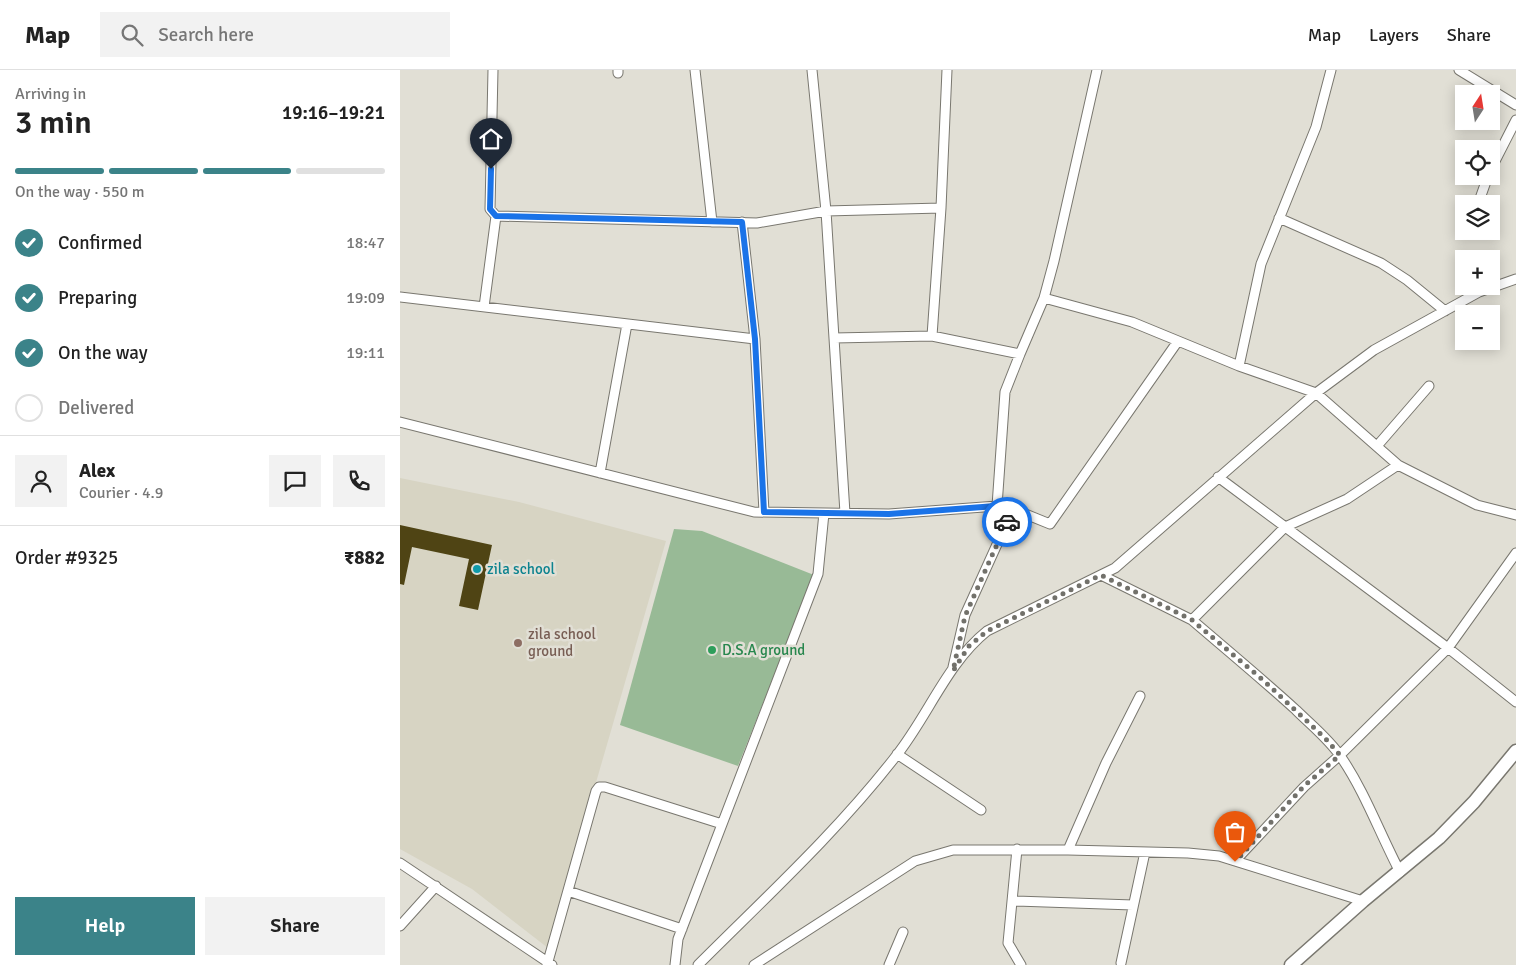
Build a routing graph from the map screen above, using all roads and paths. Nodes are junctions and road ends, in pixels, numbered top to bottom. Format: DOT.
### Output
graph roads {
  1 [pos="493,70"];
  2 [pos="695,70"];
  3 [pos="812,70"];
  4 [pos="947,70"];
  5 [pos="1097,70"];
  6 [pos="1331,70"];
  7 [pos="1459,70"];
  8 [pos="1470,73"];
  9 [pos="1516,105"];
  10 [pos="1516,120"];
  11 [pos="1500,151"];
  12 [pos="941,208"];
  13 [pos="826,210"];
  14 [pos="496,216"];
  15 [pos="1279,218"];
  16 [pos="712,222"];
  17 [pos="742,222"];
  18 [pos="1516,279"];
  19 [pos="400,297"];
  20 [pos="1044,298"];
  21 [pos="484,307"];
  22 [pos="1445,311"];
  23 [pos="627,324"];
  24 [pos="932,336"];
  25 [pos="834,338"];
  26 [pos="755,339"];
  27 [pos="1178,342"];
  28 [pos="1020,354"];
  29 [pos="1238,366"];
  30 [pos="1429,386"];
  31 [pos="1316,393"];
  32 [pos="400,422"];
  33 [pos="1377,446"];
  34 [pos="1398,464"];
  35 [pos="600,473"];
  36 [pos="1218,477"];
  37 [pos="996,506"];
  38 [pos="1013,509"];
  39 [pos="764,512"];
  40 [pos="824,513"];
  41 [pos="845,513"];
  42 [pos="1516,515"];
  43 [pos="1285,527"];
  44 [pos="1516,553"];
  45 [pos="1101,575"];
  46 [pos="1192,620"];
  47 [pos="1448,648"];
  48 [pos="953,671"];
  49 [pos="1140,696"];
  50 [pos="1516,702"];
  51 [pos="1516,751"];
  52 [pos="898,754"];
  53 [pos="1340,755"];
  54 [pos="981,810"];
  55 [pos="722,824"];
  56 [pos="1017,849"];
  57 [pos="1068,850"];
  58 [pos="1145,852"];
  59 [pos="1235,862"];
  60 [pos="400,864"];
  61 [pos="1400,872"];
  62 [pos="436,886"];
  63 [pos="568,891"];
  64 [pos="1013,901"];
  65 [pos="1363,901"];
  66 [pos="1134,905"];
  67 [pos="400,926"];
  68 [pos="682,929"];
  69 [pos="903,932"];
  70 [pos="1121,963"];
  71 [pos="549,964"];
  72 [pos="674,965"];
  73 [pos="698,965"];
  74 [pos="754,965"];
  75 [pos="889,965"];
  76 [pos="1021,965"];
  77 [pos="1291,965"];
  1 -- 14 [label="street"];
  2 -- 16 [label="street"];
  3 -- 13 [label="street"];
  4 -- 12 [label="street"];
  5 -- 20 [label="street"];
  6 -- 15 [label="street"];
  7 -- 8 [label="street"];
  8 -- 9 [label="street"];
  10 -- 11 [label="street"];
  12 -- 13 [label="street"];
  12 -- 24 [label="street"];
  13 -- 17 [label="street"];
  13 -- 25 [label="street"];
  14 -- 16 [label="street"];
  14 -- 21 [label="street"];
  15 -- 22 [label="street"];
  15 -- 29 [label="street"];
  16 -- 17 [label="street"];
  17 -- 26 [label="street"];
  18 -- 22 [label="street"];
  19 -- 21 [label="street"];
  20 -- 27 [label="street"];
  20 -- 28 [label="street"];
  21 -- 23 [label="street"];
  22 -- 31 [label="street"];
  23 -- 26 [label="street"];
  23 -- 35 [label="street"];
  24 -- 25 [label="street"];
  24 -- 28 [label="street"];
  25 -- 41 [label="street"];
  26 -- 39 [label="street"];
  27 -- 29 [label="street"];
  27 -- 38 [label="street"];
  28 -- 37 [label="street"];
  29 -- 31 [label="street"];
  30 -- 33 [label="street"];
  31 -- 33 [label="street"];
  31 -- 36 [label="street"];
  32 -- 35 [label="street"];
  33 -- 34 [label="street"];
  34 -- 42 [label="street"];
  34 -- 43 [label="street"];
  35 -- 39 [label="street"];
  36 -- 43 [label="street"];
  36 -- 45 [label="street"];
  37 -- 38 [label="street"];
  37 -- 41 [label="street"];
  38 -- 48 [label="street"];
  39 -- 40 [label="street"];
  40 -- 41 [label="street"];
  40 -- 55 [label="street"];
  43 -- 46 [label="street"];
  43 -- 47 [label="street"];
  44 -- 47 [label="street"];
  45 -- 46 [label="street"];
  45 -- 48 [label="street"];
  46 -- 53 [label="street"];
  47 -- 50 [label="street"];
  47 -- 53 [label="street"];
  48 -- 52 [label="street"];
  49 -- 57 [label="street"];
  51 -- 61 [label="street"];
  52 -- 54 [label="street"];
  52 -- 73 [label="street"];
  53 -- 59 [label="street"];
  53 -- 61 [label="street"];
  55 -- 63 [label="street"];
  55 -- 68 [label="street"];
  56 -- 57 [label="street"];
  56 -- 64 [label="street"];
  56 -- 74 [label="street"];
  57 -- 58 [label="street"];
  58 -- 59 [label="street"];
  58 -- 66 [label="street"];
  59 -- 65 [label="street"];
  60 -- 62 [label="street"];
  61 -- 65 [label="street"];
  62 -- 67 [label="street"];
  62 -- 71 [label="street"];
  63 -- 68 [label="street"];
  63 -- 71 [label="street"];
  64 -- 66 [label="street"];
  64 -- 76 [label="street"];
  65 -- 77 [label="street"];
  66 -- 70 [label="street"];
  68 -- 72 [label="street"];
  69 -- 75 [label="street"];
}
